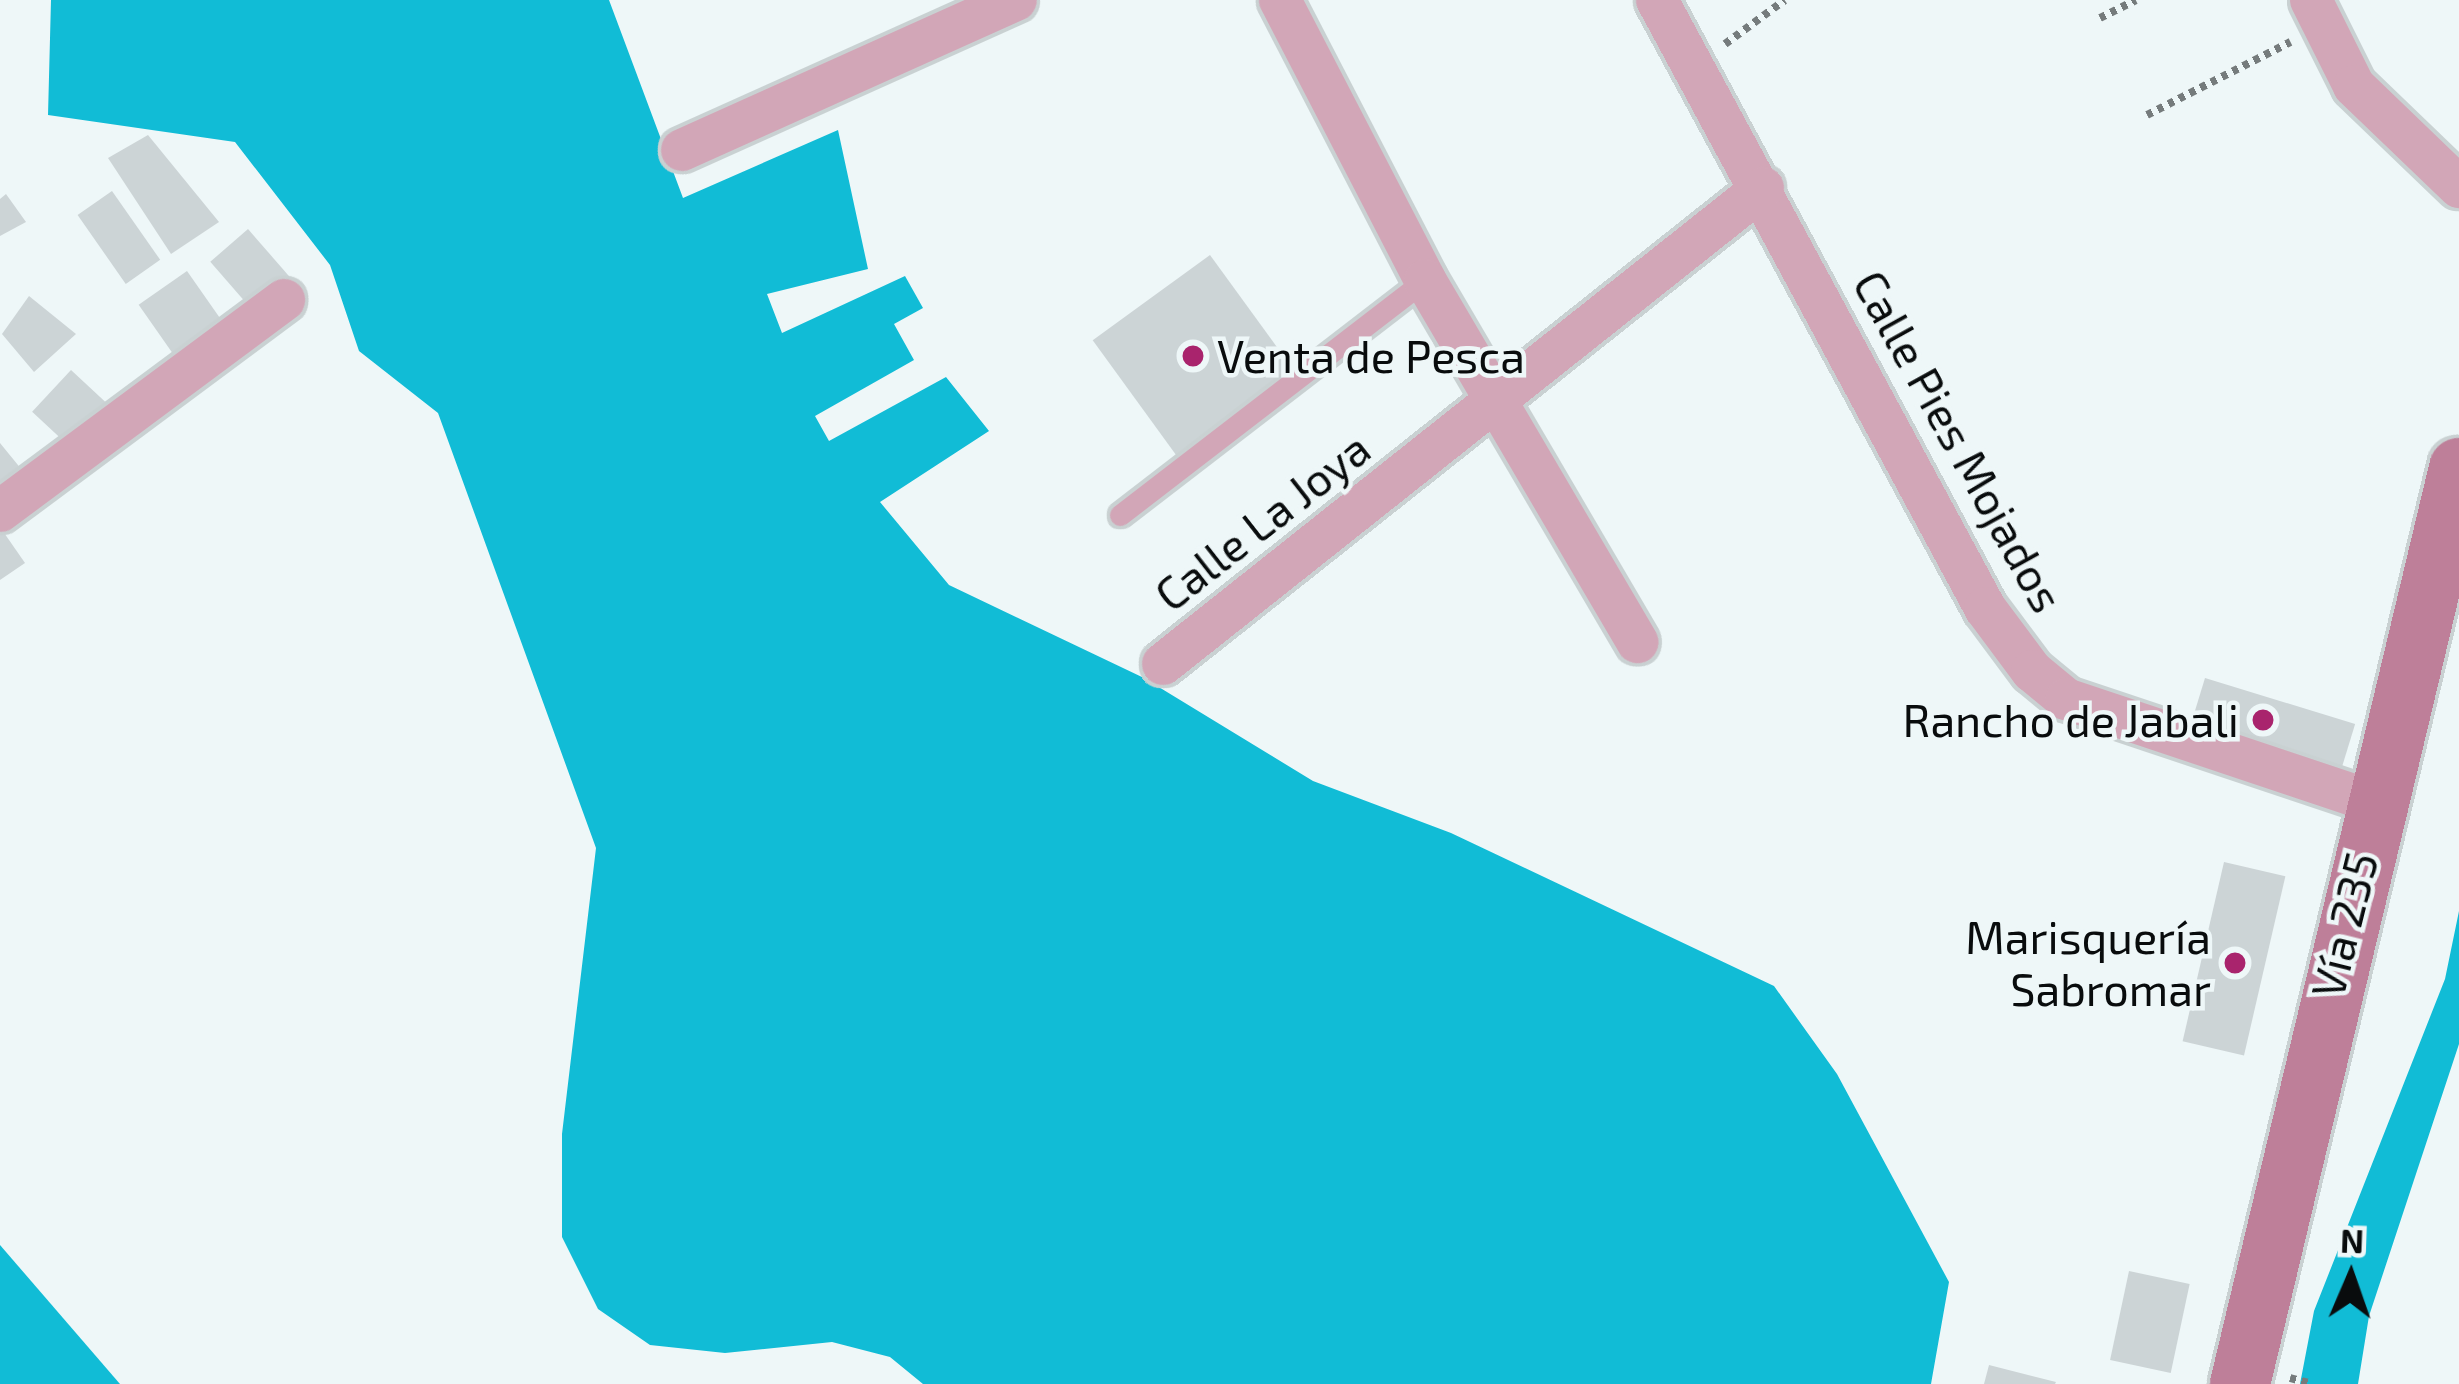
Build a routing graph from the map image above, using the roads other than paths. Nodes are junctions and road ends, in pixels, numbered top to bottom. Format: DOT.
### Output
graph roads {
  1 [pos="1016,0"];
  2 [pos="1280,0"];
  3 [pos="1657,0"];
  4 [pos="2317,13"];
  5 [pos="682,150"];
  6 [pos="2459,187"];
  7 [pos="1763,188"];
  8 [pos="1425,280"];
  9 [pos="284,300"];
  10 [pos="1498,399"];
  11 [pos="2459,468"];
  12 [pos="0,511"];
  13 [pos="1120,515"];
  14 [pos="1637,642"];
  15 [pos="1162,664"];
  16 [pos="2374,802"];
  17 [pos="2240,1384"];
  1 -- 5 [label="street"];
  2 -- 8 [label="street"];
  3 -- 7 [label="street, Calle Pies Mojados"];
  4 -- 6 [label="street"];
  7 -- 10 [label="street, Calle La Joya"];
  7 -- 16 [label="street, Calle Pies Mojados"];
  8 -- 10 [label="street"];
  8 -- 13 [label="lane"];
  9 -- 12 [label="street"];
  10 -- 14 [label="street"];
  10 -- 15 [label="street, Calle La Joya"];
  11 -- 16 [label="main road, Vía 235"];
  16 -- 17 [label="main road, Vía 235"];
}
